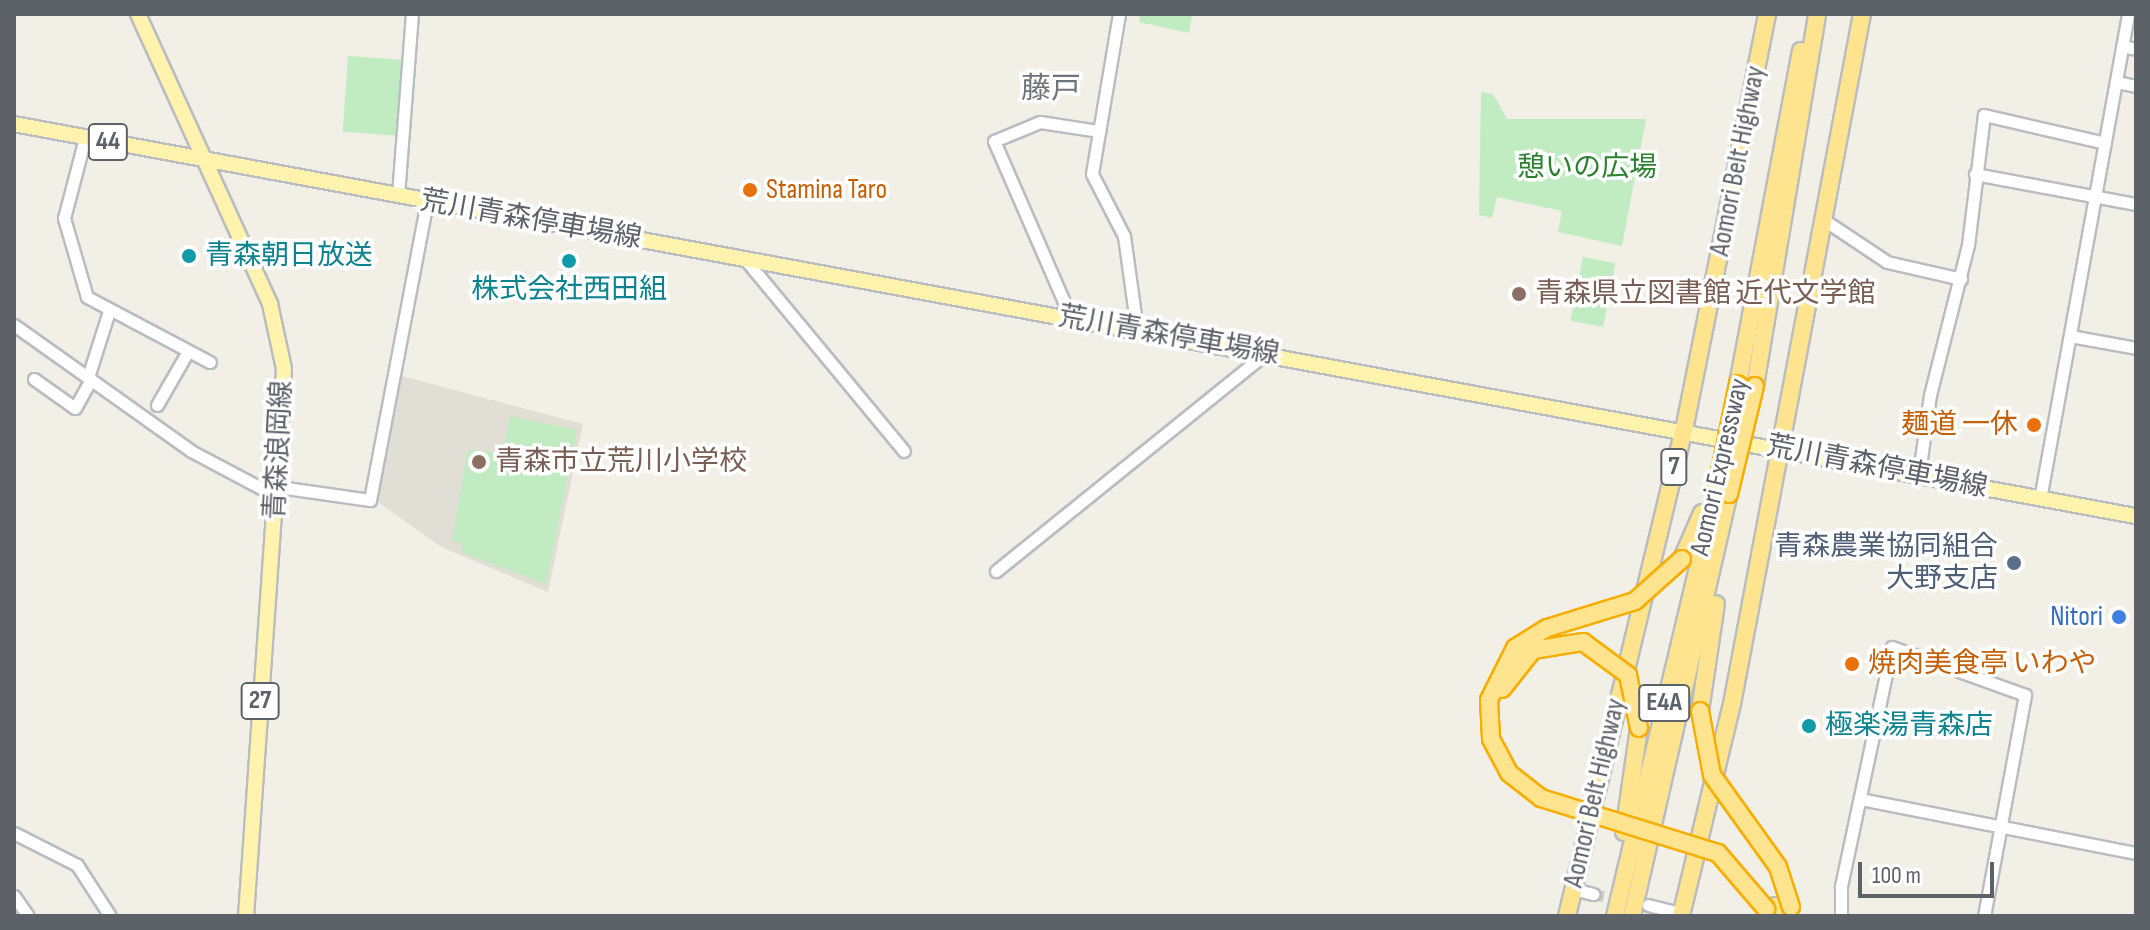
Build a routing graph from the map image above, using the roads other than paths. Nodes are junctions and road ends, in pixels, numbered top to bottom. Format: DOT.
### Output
graph roads {
  1 [pos="138,14"];
  2 [pos="412,14"];
  3 [pos="1119,14"];
  4 [pos="1767,14"];
  5 [pos="1807,14"];
  6 [pos="1817,14"];
  7 [pos="1862,14"];
  8 [pos="2128,14"];
  9 [pos="2122,46"];
  10 [pos="2136,49"];
  11 [pos="2116,82"];
  12 [pos="2136,86"];
  13 [pos="14,124"];
  14 [pos="1099,131"];
  15 [pos="85,138"];
  16 [pos="2105,143"];
  17 [pos="201,158"];
  18 [pos="1975,174"];
  19 [pos="398,195"];
  20 [pos="2095,196"];
  21 [pos="427,201"];
  22 [pos="2136,204"];
  23 [pos="1827,222"];
  24 [pos="745,259"];
  25 [pos="1961,279"];
  26 [pos="109,311"];
  27 [pos="1071,318"];
  28 [pos="14,325"];
  29 [pos="1137,330"];
  30 [pos="2070,336"];
  31 [pos="2136,348"];
  32 [pos="188,351"];
  33 [pos="1265,354"];
  34 [pos="210,362"];
  35 [pos="90,378"];
  36 [pos="34,379"];
  37 [pos="1749,390"];
  38 [pos="157,405"];
  39 [pos="1684,430"];
  40 [pos="1781,449"];
  41 [pos="904,451"];
  42 [pos="1919,473"];
  43 [pos="278,492"];
  44 [pos="1723,493"];
  45 [pos="2040,499"];
  46 [pos="2136,516"];
  47 [pos="996,571"];
  48 [pos="1860,799"];
  49 [pos="2001,827"];
  50 [pos="14,833"];
  51 [pos="2136,853"];
  52 [pos="1573,889"];
  53 [pos="1593,894"];
  54 [pos="14,896"];
  55 [pos="1648,905"];
  56 [pos="1779,912"];
  57 [pos="1681,915"];
  58 [pos="28,916"];
  59 [pos="110,916"];
  60 [pos="246,916"];
  61 [pos="1567,916"];
  62 [pos="1612,916"];
  63 [pos="1632,916"];
  64 [pos="1841,916"];
  65 [pos="1984,916"];
  1 -- 17 [label="main road, 青森浪岡線 / 27"];
  2 -- 19 [label="street"];
  3 -- 14 [label="street"];
  4 -- 39 [label="highway, Aomori Belt Highway / 7"];
  5 -- 37 [label="highway, Aomori Expressway / E4A"];
  6 -- 37 [label="highway, Aomori Expressway / E4A"];
  7 -- 23 [label="highway"];
  8 -- 9 [label="street"];
  9 -- 10 [label="street"];
  9 -- 11 [label="street"];
  11 -- 12 [label="street"];
  11 -- 16 [label="street"];
  13 -- 15 [label="main road, 44"];
  14 -- 27 [label="street"];
  14 -- 29 [label="street"];
  15 -- 17 [label="main road, 44"];
  15 -- 26 [label="street"];
  16 -- 18 [label="street"];
  16 -- 20 [label="street"];
  17 -- 19 [label="main road, 荒川青森停車場線"];
  17 -- 43 [label="main road, 青森浪岡線 / 27"];
  18 -- 20 [label="street"];
  18 -- 25 [label="street"];
  19 -- 21 [label="main road, 荒川青森停車場線"];
  20 -- 22 [label="street"];
  20 -- 30 [label="street"];
  21 -- 24 [label="main road, 荒川青森停車場線"];
  21 -- 43 [label="street"];
  23 -- 25 [label="street"];
  23 -- 40 [label="highway"];
  24 -- 27 [label="main road, 荒川青森停車場線"];
  24 -- 41 [label="street"];
  25 -- 42 [label="street"];
  26 -- 32 [label="street"];
  26 -- 35 [label="street"];
  27 -- 29 [label="main road, 荒川青森停車場線"];
  28 -- 35 [label="street"];
  29 -- 33 [label="main road, 荒川青森停車場線"];
  30 -- 31 [label="street"];
  30 -- 45 [label="street"];
  32 -- 34 [label="street"];
  32 -- 38 [label="street"];
  33 -- 39 [label="main road, 荒川青森停車場線"];
  33 -- 47 [label="street"];
  35 -- 36 [label="street"];
  35 -- 43 [label="street"];
  37 -- 44 [label="highway, Aomori Expressway / E4A, bridge"];
  37 -- 44 [label="highway, Aomori Expressway / E4A, bridge"];
  39 -- 40 [label="main road, 荒川青森停車場線"];
  39 -- 52 [label="highway, Aomori Belt Highway / 7"];
  40 -- 42 [label="main road, 荒川青森停車場線"];
  40 -- 57 [label="highway"];
  42 -- 45 [label="main road, 荒川青森停車場線"];
  43 -- 60 [label="main road, 青森浪岡線 / 27"];
  44 -- 56 [label="highway, bridge"];
  44 -- 56 [label="highway, bridge"];
  44 -- 62 [label="highway, Aomori Expressway / E4A"];
  44 -- 63 [label="highway, Aomori Expressway / E4A"];
  45 -- 46 [label="main road, 荒川青森停車場線"];
  48 -- 49 [label="street"];
  48 -- 49 [label="street"];
  48 -- 64 [label="street"];
  49 -- 51 [label="street"];
  49 -- 65 [label="street"];
  50 -- 59 [label="street"];
  52 -- 53 [label="street"];
  52 -- 61 [label="highway, Aomori Belt Highway / 7"];
  54 -- 58 [label="street"];
  55 -- 57 [label="street"];
  56 -- 62 [label="highway, bridge"];
}
